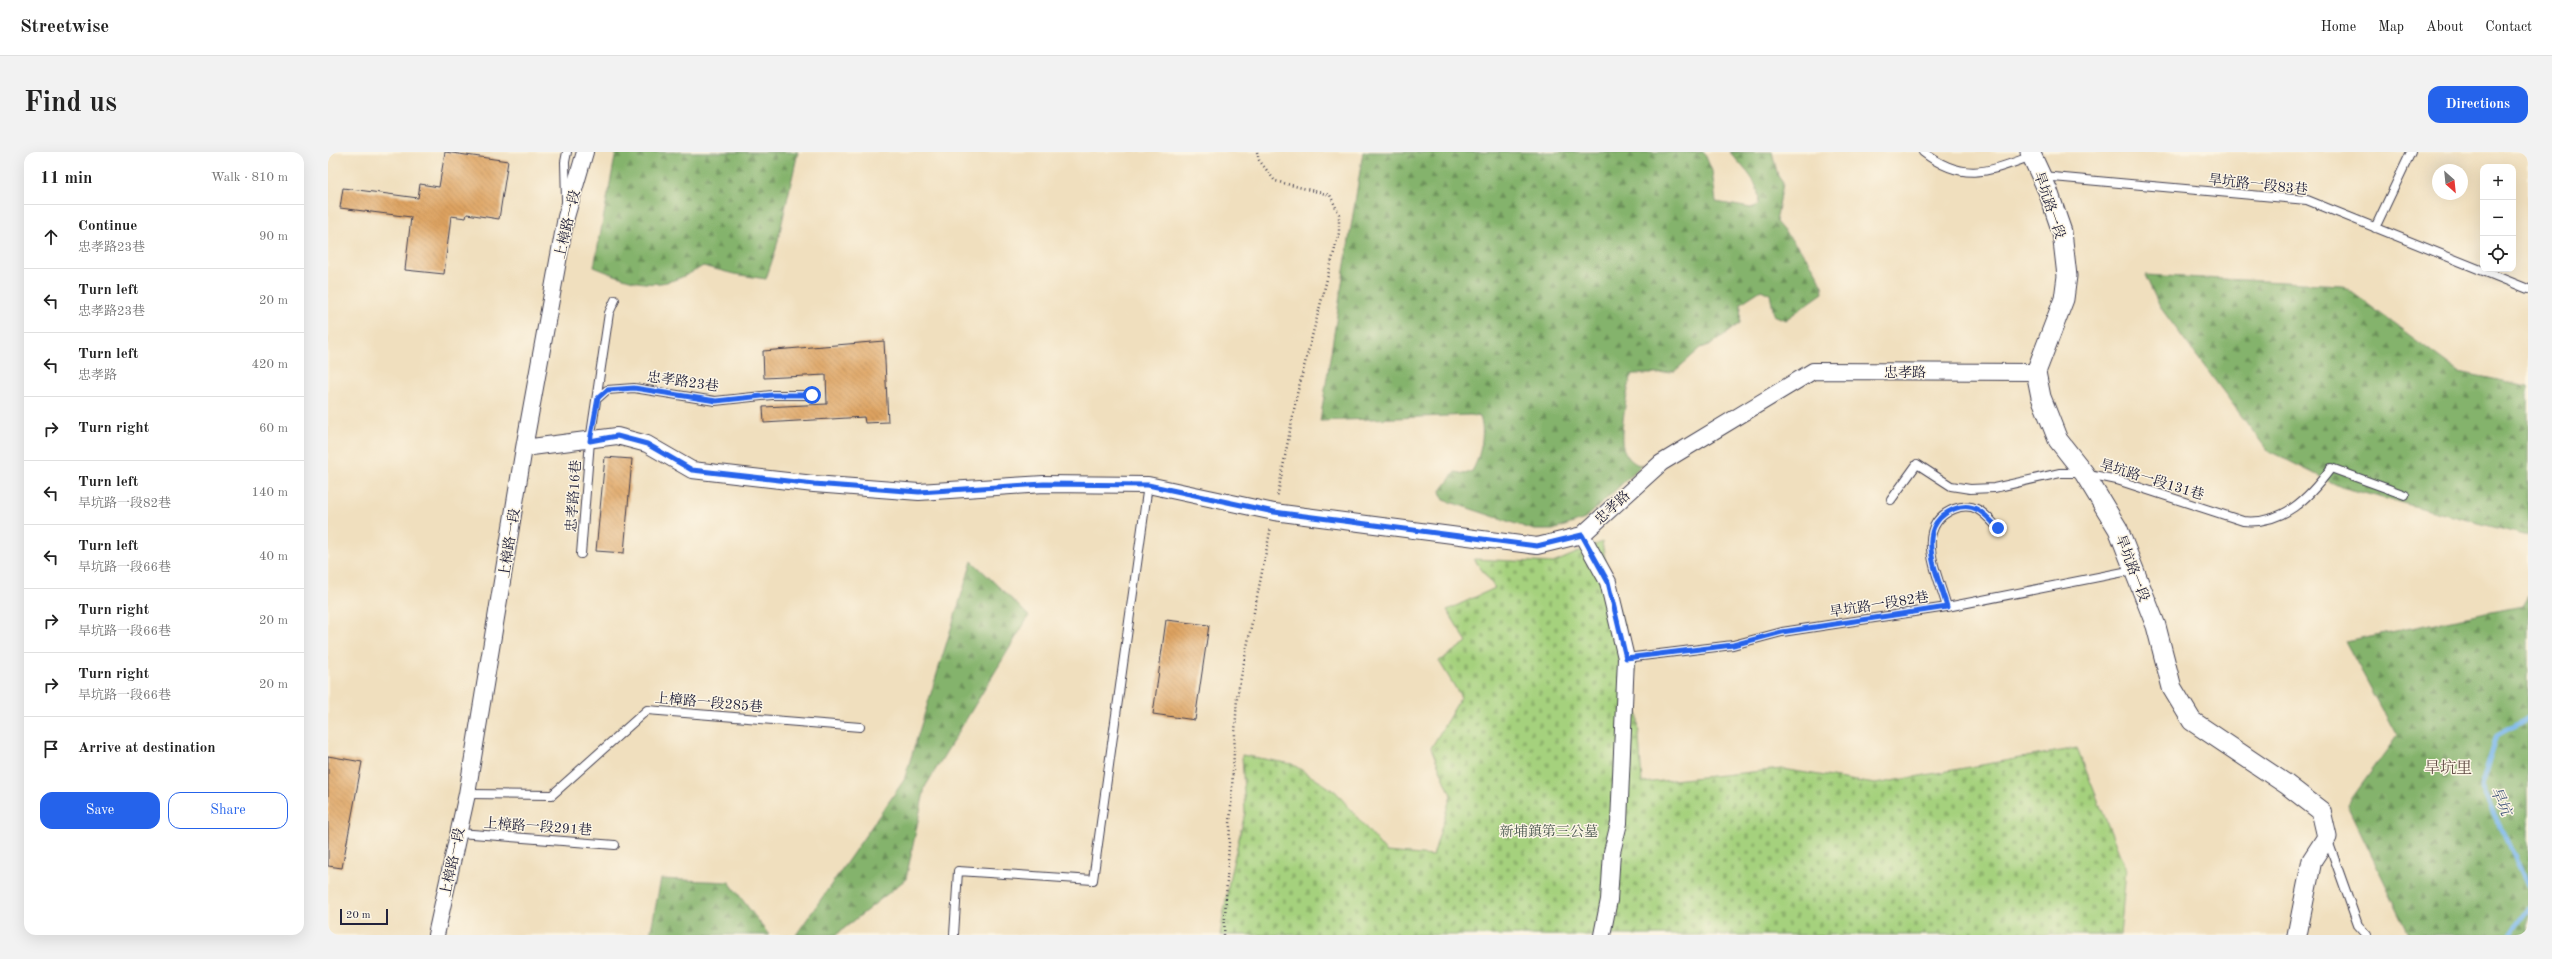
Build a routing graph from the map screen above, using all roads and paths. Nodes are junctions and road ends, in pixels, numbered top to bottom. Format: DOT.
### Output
graph roads {
  1 [pos="567,152"];
  2 [pos="585,152"];
  3 [pos="1923,152"];
  4 [pos="2410,152"];
  5 [pos="2031,154"];
  6 [pos="2041,176"];
  7 [pos="566,217"];
  8 [pos="2374,228"];
  9 [pos="2528,289"];
  10 [pos="615,300"];
  11 [pos="2036,372"];
  12 [pos="812,395"];
  13 [pos="598,398"];
  14 [pos="590,441"];
  15 [pos="524,448"];
  16 [pos="2084,473"];
  17 [pos="1148,485"];
  18 [pos="2405,495"];
  19 [pos="1891,500"];
  20 [pos="1998,528"];
  21 [pos="1582,535"];
  22 [pos="581,554"];
  23 [pos="2134,570"];
  24 [pos="1947,607"];
  25 [pos="1626,658"];
  26 [pos="860,727"];
  27 [pos="467,794"];
  28 [pos="459,833"];
  29 [pos="2327,837"];
  30 [pos="615,845"];
  31 [pos="436,935"];
  32 [pos="954,935"];
  33 [pos="1602,935"];
  34 [pos="2297,935"];
  35 [pos="2367,935"];
  1 -- 7 [label="lane"];
  2 -- 7 [label="street, 上樟路一段"];
  3 -- 5 [label="lane"];
  4 -- 8 [label="lane"];
  5 -- 6 [label="street, 旱坑路一段"];
  6 -- 8 [label="lane, 旱坑路一段83巷"];
  6 -- 11 [label="street, 旱坑路一段"];
  7 -- 15 [label="street, 上樟路一段"];
  8 -- 9 [label="lane, 旱坑路一段83巷"];
  10 -- 13 [label="lane"];
  11 -- 16 [label="street, 旱坑路一段"];
  11 -- 21 [label="street, 忠孝路"];
  12 -- 13 [label="lane, 忠孝路23巷"];
  13 -- 14 [label="lane"];
  14 -- 15 [label="street, 忠孝路"];
  14 -- 17 [label="street, 忠孝路"];
  14 -- 22 [label="lane, 忠孝路16巷"];
  15 -- 27 [label="street, 上樟路一段"];
  16 -- 18 [label="lane, 旱坑路一段131巷"];
  16 -- 19 [label="lane, 旱坑路一段131巷"];
  16 -- 23 [label="street, 旱坑路一段"];
  17 -- 21 [label="street, 忠孝路"];
  17 -- 32 [label="lane"];
  20 -- 24 [label="lane"];
  21 -- 25 [label="street"];
  23 -- 24 [label="lane, 旱坑路一段82巷"];
  23 -- 29 [label="street, 旱坑路一段"];
  24 -- 25 [label="lane, 旱坑路一段82巷"];
  25 -- 33 [label="street"];
  26 -- 27 [label="lane, 上樟路一段285巷"];
  27 -- 28 [label="street, 上樟路一段"];
  28 -- 30 [label="lane, 上樟路一段291巷"];
  28 -- 31 [label="street, 上樟路一段"];
  29 -- 34 [label="street"];
  29 -- 35 [label="lane"];
}
